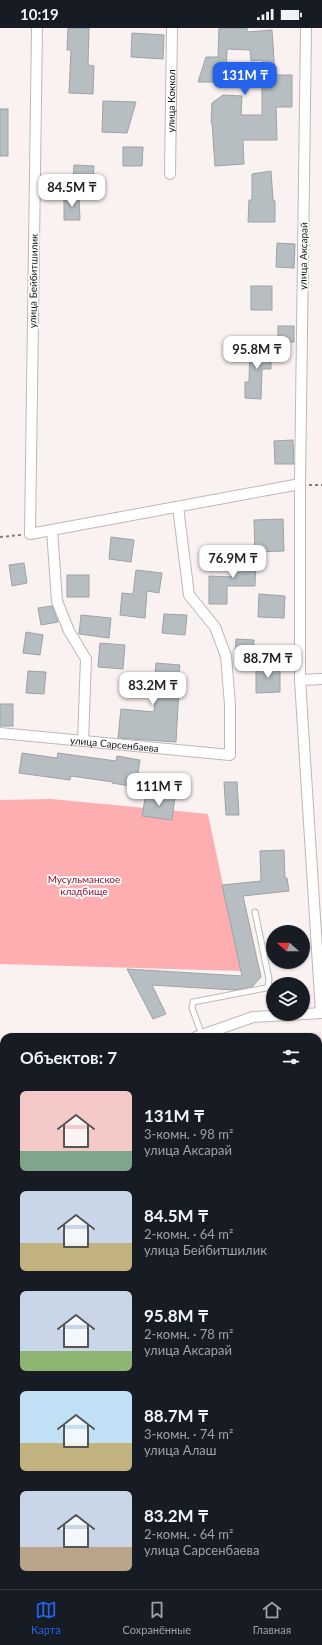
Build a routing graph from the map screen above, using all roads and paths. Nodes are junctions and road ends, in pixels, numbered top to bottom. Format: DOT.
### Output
graph roads {
  1 [pos="37,28"];
  2 [pos="172,28"];
  3 [pos="306,28"];
  4 [pos="170,174"];
  5 [pos="300,484"];
  6 [pos="178,507"];
  7 [pos="52,530"];
  8 [pos="30,534"];
  9 [pos="0,537"];
  10 [pos="322,679"];
  11 [pos="300,680"];
  12 [pos="0,733"];
  13 [pos="84,741"];
  14 [pos="255,912"];
  15 [pos="322,1013"];
  16 [pos="198,1033"];
  17 [pos="208,1033"];
  1 -- 8 [label="street, улица Бейбитшилик"];
  2 -- 4 [label="street, улица Коккол"];
  3 -- 5 [label="street, улица Аксарай"];
  5 -- 6 [label="street"];
  5 -- 11 [label="street, улица Аксарай"];
  6 -- 7 [label="street"];
  6 -- 13 [label="street, улица Сарсенбаева"];
  7 -- 8 [label="street"];
  7 -- 13 [label="street"];
  8 -- 9 [label="path"];
  10 -- 11 [label="street"];
  11 -- 15 [label="street, улица Аксарай"];
  12 -- 13 [label="street, улица Сарсенбаева"];
  14 -- 16 [label="lane"];
  15 -- 17 [label="street"];
}
